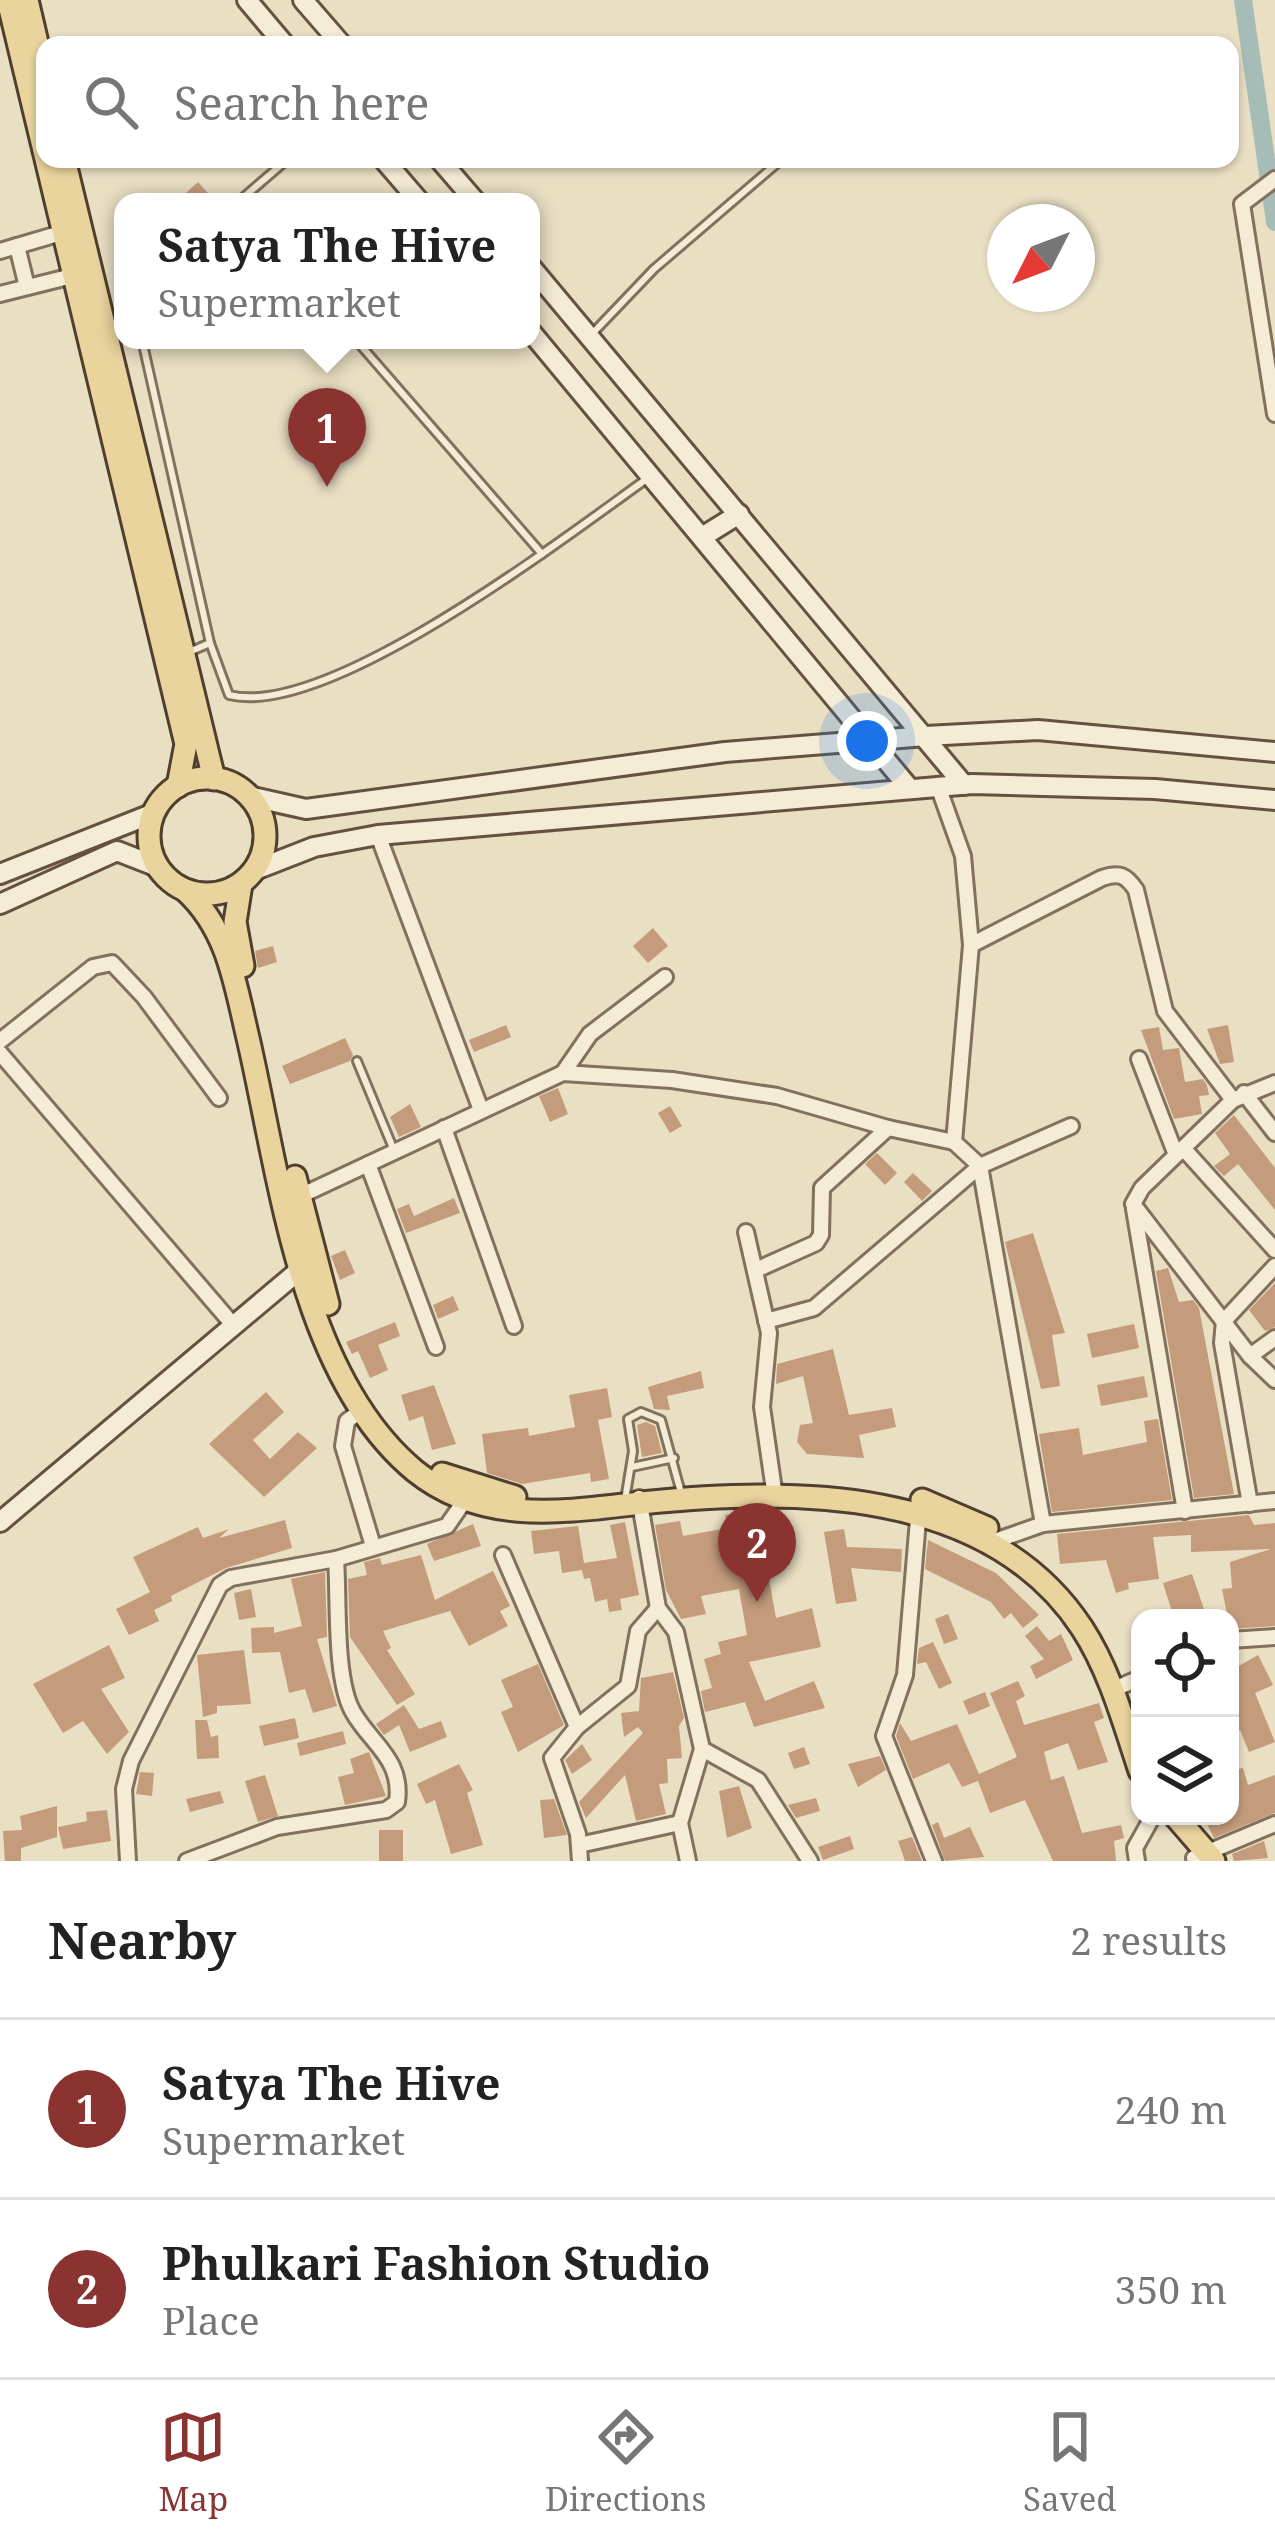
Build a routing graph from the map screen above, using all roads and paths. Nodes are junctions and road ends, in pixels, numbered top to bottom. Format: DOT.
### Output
graph roads {
  1 [pos="8,0"];
  2 [pos="27,0"];
  3 [pos="247,0"];
  4 [pos="303,0"];
  5 [pos="277,36"];
  6 [pos="333,36"];
  7 [pos="36,38"];
  8 [pos="36,121"];
  9 [pos="47,168"];
  10 [pos="66,168"];
  11 [pos="278,168"];
  12 [pos="391,168"];
  13 [pos="447,168"];
  14 [pos="773,168"];
  15 [pos="1275,179"];
  16 [pos="248,193"];
  17 [pos="412,193"];
  18 [pos="468,193"];
  19 [pos="62,233"];
  20 [pos="17,246"];
  21 [pos="0,251"];
  22 [pos="72,276"];
  23 [pos="540,278"];
  24 [pos="27,287"];
  25 [pos="0,294"];
  26 [pos="590,337"];
  27 [pos="540,343"];
  28 [pos="144,349"];
  29 [pos="364,349"];
  30 [pos="1275,414"];
  31 [pos="651,476"];
  32 [pos="739,514"];
  33 [pos="702,537"];
  34 [pos="542,554"];
  35 [pos="210,643"];
  36 [pos="180,656"];
  37 [pos="926,736"];
  38 [pos="872,740"];
  39 [pos="1275,752"];
  40 [pos="214,779"];
  41 [pos="964,785"];
  42 [pos="178,786"];
  43 [pos="938,786"];
  44 [pos="910,789"];
  45 [pos="248,796"];
  46 [pos="1275,800"];
  47 [pos="154,813"];
  48 [pos="378,835"];
  49 [pos="158,867"];
  50 [pos="0,874"];
  51 [pos="248,877"];
  52 [pos="186,891"];
  53 [pos="0,904"];
  54 [pos="971,945"];
  55 [pos="665,976"];
  56 [pos="0,1041"];
  57 [pos="0,1053"];
  58 [pos="1139,1059"];
  59 [pos="357,1060"];
  60 [pos="563,1073"];
  61 [pos="1275,1083"];
  62 [pos="1238,1096"];
  63 [pos="219,1098"];
  64 [pos="482,1110"];
  65 [pos="272,1113"];
  66 [pos="1071,1126"];
  67 [pos="444,1128"];
  68 [pos="888,1128"];
  69 [pos="1275,1133"];
  70 [pos="954,1142"];
  71 [pos="395,1151"];
  72 [pos="1179,1151"];
  73 [pos="368,1164"];
  74 [pos="980,1166"];
  75 [pos="300,1196"];
  76 [pos="1133,1204"];
  77 [pos="746,1232"];
  78 [pos="1275,1250"];
  79 [pos="1275,1266"];
  80 [pos="302,1268"];
  81 [pos="756,1270"];
  82 [pos="766,1321"];
  83 [pos="1224,1321"];
  84 [pos="234,1326"];
  85 [pos="514,1326"];
  86 [pos="1275,1339"];
  87 [pos="436,1347"];
  88 [pos="1250,1356"];
  89 [pos="1275,1380"];
  90 [pos="359,1412"];
  91 [pos="674,1458"];
  92 [pos="632,1467"];
  93 [pos="680,1489"];
  94 [pos="774,1491"];
  95 [pos="468,1494"];
  96 [pos="635,1497"];
  97 [pos="1275,1501"];
  98 [pos="1250,1504"];
  99 [pos="919,1506"];
  100 [pos="1185,1511"];
  101 [pos="3,1512"];
  102 [pos="1043,1524"];
  103 [pos="995,1539"];
  104 [pos="373,1546"];
  105 [pos="503,1555"];
  106 [pos="336,1559"];
  107 [pos="658,1608"];
  108 [pos="1275,1637"];
  109 [pos="1239,1639"];
  110 [pos="1125,1685"];
  111 [pos="1134,1717"];
  112 [pos="1131,1719"];
  113 [pos="577,1726"];
  114 [pos="702,1748"];
  115 [pos="680,1823"];
  116 [pos="1275,1824"];
  117 [pos="1151,1825"];
  118 [pos="1167,1825"];
  119 [pos="1181,1825"];
  120 [pos="579,1853"];
  121 [pos="1203,1858"];
  122 [pos="128,1861"];
  123 [pos="188,1861"];
  124 [pos="688,1861"];
  125 [pos="810,1861"];
  126 [pos="934,1861"];
  127 [pos="1137,1861"];
  1 -- 8 [label="main road"];
  2 -- 7 [label="main road"];
  3 -- 5 [label="street"];
  4 -- 6 [label="street"];
  9 -- 19 [label="main road"];
  10 -- 36 [label="main road"];
  11 -- 16 [label="lane"];
  12 -- 17 [label="street"];
  13 -- 18 [label="street"];
  14 -- 26 [label="lane"];
  15 -- 30 [label="street"];
  19 -- 20 [label="street"];
  19 -- 22 [label="main road"];
  20 -- 21 [label="street"];
  20 -- 24 [label="street"];
  22 -- 24 [label="street"];
  22 -- 42 [label="main road"];
  23 -- 26 [label="street"];
  24 -- 25 [label="street"];
  26 -- 32 [label="street"];
  27 -- 31 [label="street"];
  28 -- 35 [label="lane"];
  29 -- 34 [label="lane"];
  31 -- 33 [label="street"];
  31 -- 34 [label="lane"];
  32 -- 33 [label="street"];
  32 -- 37 [label="street"];
  33 -- 38 [label="street"];
  34 -- 35 [label="lane"];
  35 -- 36 [label="lane"];
  36 -- 40 [label="main road"];
  37 -- 38 [label="street"];
  37 -- 39 [label="street"];
  37 -- 41 [label="street"];
  38 -- 44 [label="street"];
  38 -- 45 [label="street"];
  40 -- 42 [label="main road"];
  40 -- 45 [label="main road"];
  41 -- 43 [label="street"];
  41 -- 46 [label="street"];
  42 -- 47 [label="main road"];
  43 -- 44 [label="street"];
  43 -- 54 [label="street"];
  44 -- 48 [label="street"];
  45 -- 51 [label="main road"];
  47 -- 49 [label="main road"];
  47 -- 50 [label="street"];
  48 -- 51 [label="street"];
  48 -- 64 [label="street"];
  49 -- 52 [label="main road"];
  49 -- 53 [label="street"];
  51 -- 52 [label="main road"];
  51 -- 65 [label="main road"];
  52 -- 65 [label="main road"];
  54 -- 62 [label="street"];
  54 -- 70 [label="street"];
  55 -- 60 [label="street"];
  56 -- 63 [label="street"];
  57 -- 84 [label="street"];
  58 -- 72 [label="street"];
  59 -- 71 [label="lane"];
  60 -- 64 [label="street"];
  60 -- 68 [label="street"];
  61 -- 62 [label="street"];
  62 -- 69 [label="street"];
  62 -- 72 [label="street"];
  64 -- 67 [label="street"];
  65 -- 75 [label="main road"];
  65 -- 80 [label="main road"];
  66 -- 74 [label="street"];
  67 -- 71 [label="street"];
  67 -- 85 [label="street"];
  68 -- 70 [label="street"];
  68 -- 81 [label="street"];
  70 -- 74 [label="street"];
  71 -- 73 [label="street"];
  72 -- 76 [label="street"];
  72 -- 78 [label="street"];
  73 -- 75 [label="street"];
  73 -- 87 [label="street"];
  74 -- 82 [label="street"];
  74 -- 102 [label="street"];
  75 -- 95 [label="main road"];
  76 -- 83 [label="street"];
  76 -- 100 [label="street"];
  77 -- 81 [label="street"];
  79 -- 83 [label="street"];
  80 -- 84 [label="street"];
  80 -- 90 [label="main road"];
  81 -- 82 [label="street"];
  82 -- 94 [label="street"];
  83 -- 88 [label="street"];
  83 -- 98 [label="street"];
  84 -- 101 [label="street"];
  86 -- 88 [label="street"];
  88 -- 89 [label="street"];
  90 -- 95 [label="main road"];
  90 -- 104 [label="street"];
  91 -- 92 [label="lane"];
  91 -- 92 [label="lane"];
  91 -- 93 [label="lane"];
  92 -- 96 [label="lane"];
  93 -- 94 [label="main road"];
  93 -- 96 [label="main road"];
  94 -- 96 [label="main road"];
  94 -- 99 [label="main road"];
  95 -- 96 [label="main road"];
  95 -- 104 [label="street"];
  96 -- 107 [label="street"];
  97 -- 98 [label="street"];
  98 -- 100 [label="street"];
  99 -- 103 [label="main road"];
  99 -- 126 [label="street"];
  100 -- 102 [label="street"];
  102 -- 103 [label="street"];
  103 -- 110 [label="main road"];
  104 -- 106 [label="street"];
  105 -- 113 [label="street"];
  106 -- 122 [label="street"];
  106 -- 123 [label="street"];
  107 -- 113 [label="street"];
  107 -- 114 [label="street"];
  108 -- 109 [label="street"];
  110 -- 111 [label="main road"];
  110 -- 112 [label="main road"];
  113 -- 120 [label="street"];
  114 -- 115 [label="street"];
  114 -- 125 [label="street"];
  115 -- 120 [label="street"];
  115 -- 124 [label="street"];
  116 -- 121 [label="street"];
  117 -- 127 [label="street"];
  118 -- 121 [label="main road"];
  119 -- 121 [label="main road"];
}
